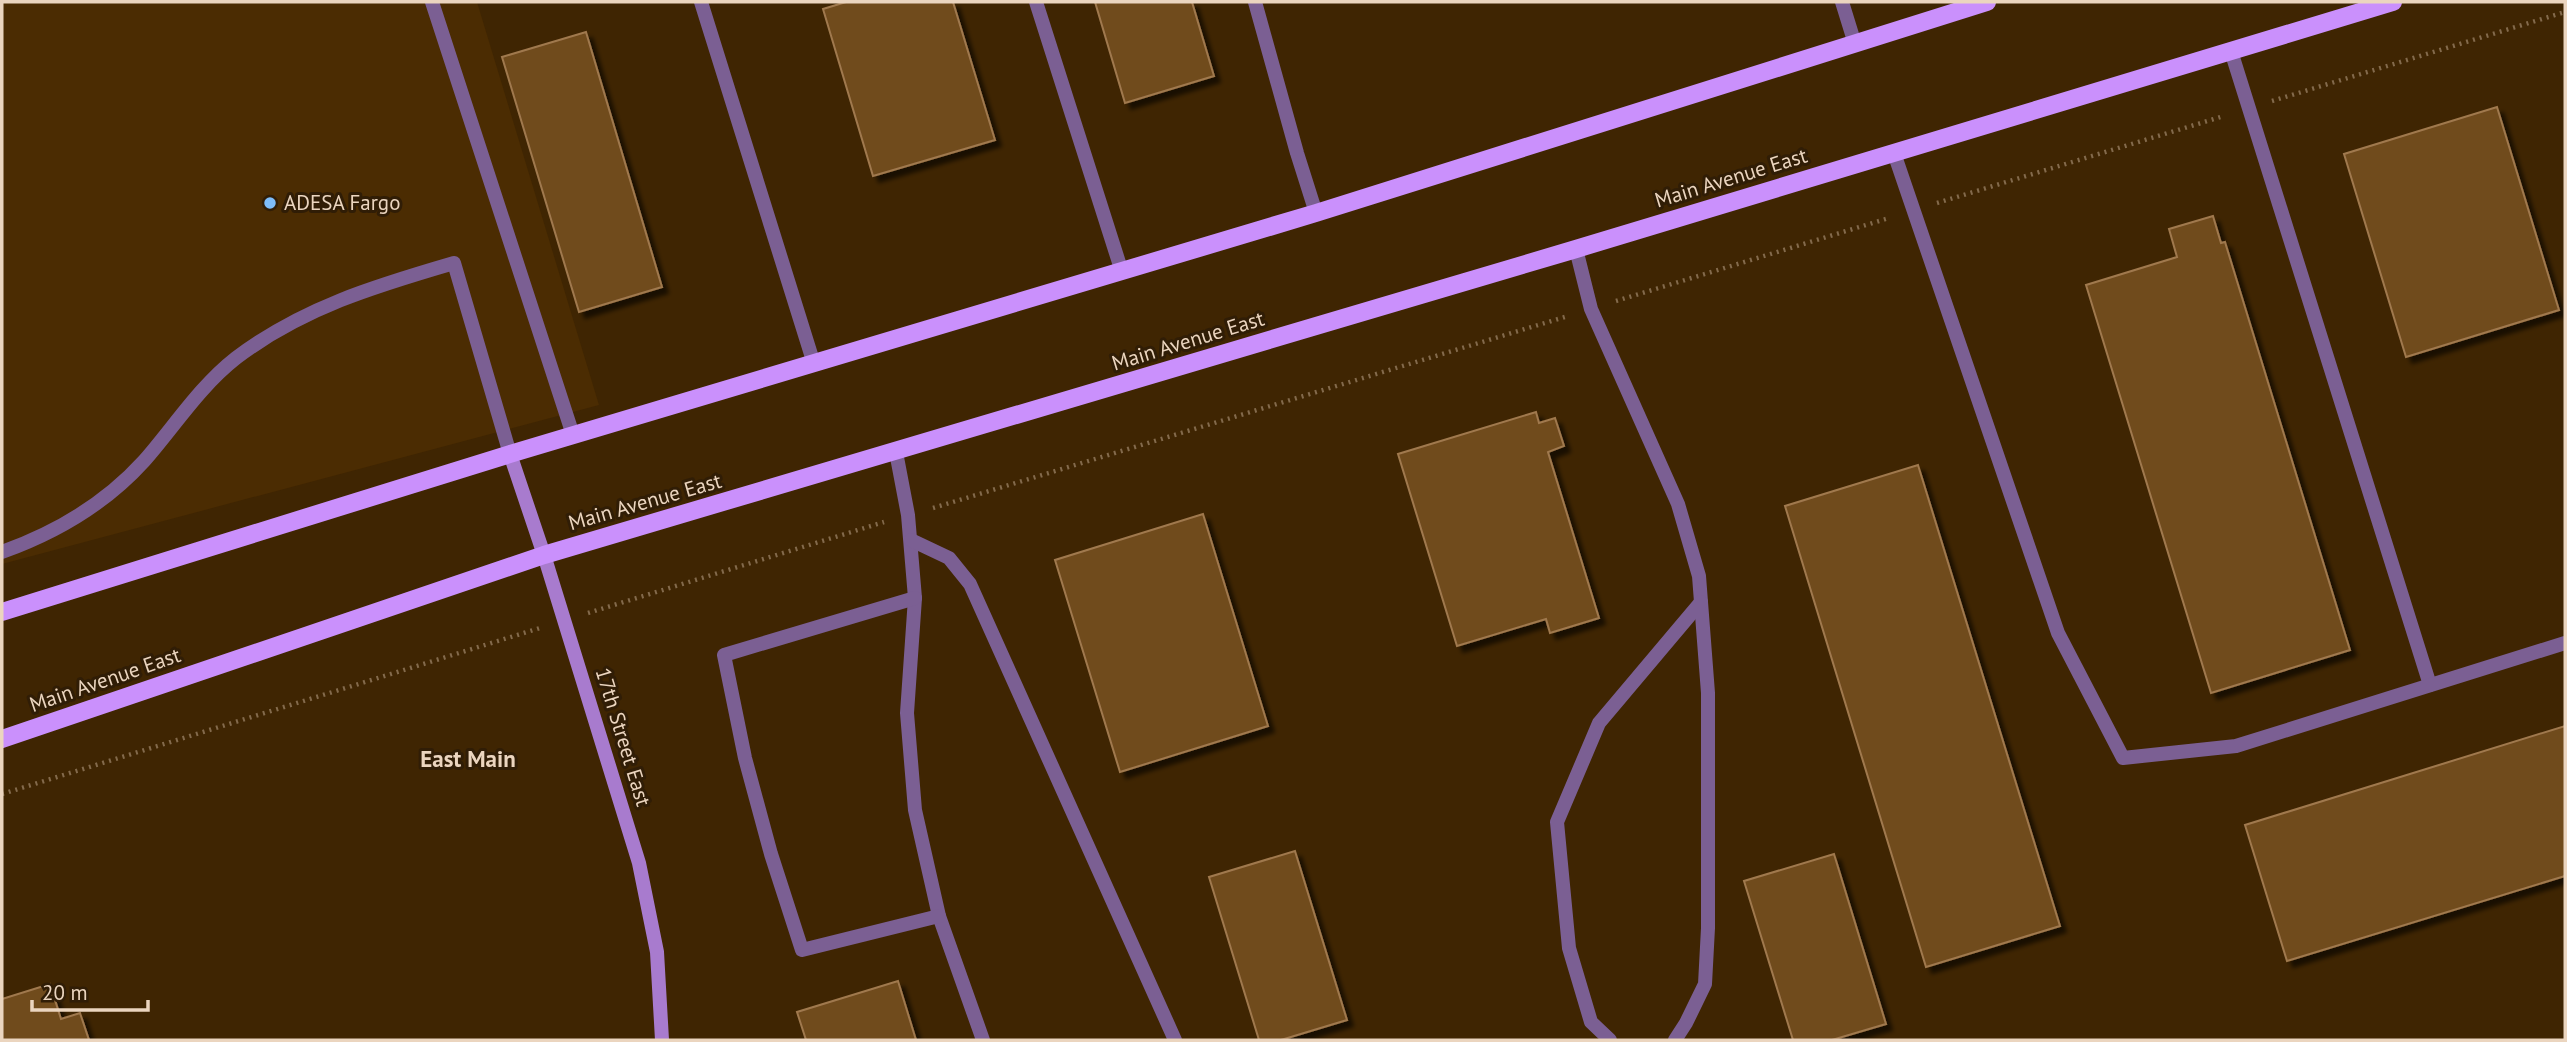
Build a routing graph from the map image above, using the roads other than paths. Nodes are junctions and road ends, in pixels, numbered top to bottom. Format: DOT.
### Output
graph roads {
  1 [pos="432,2"];
  2 [pos="701,2"];
  3 [pos="1036,2"];
  4 [pos="1255,2"];
  5 [pos="1842,2"];
  6 [pos="1986,2"];
  7 [pos="2393,2"];
  8 [pos="1855,44"];
  9 [pos="2231,51"];
  10 [pos="1894,153"];
  11 [pos="1317,213"];
  12 [pos="1576,248"];
  13 [pos="1122,272"];
  14 [pos="814,364"];
  15 [pos="573,435"];
  16 [pos="896,452"];
  17 [pos="510,454"];
  18 [pos="911,540"];
  19 [pos="2,552"];
  20 [pos="544,555"];
  21 [pos="915,598"];
  22 [pos="1701,602"];
  23 [pos="2,612"];
  24 [pos="2565,643"];
  25 [pos="2430,685"];
  26 [pos="2,739"];
  27 [pos="939,916"];
  28 [pos="662,1040"];
  29 [pos="983,1040"];
  30 [pos="1175,1040"];
  31 [pos="1609,1040"];
  32 [pos="1675,1040"];
  1 -- 15 [label="lane"];
  2 -- 14 [label="lane"];
  3 -- 13 [label="lane"];
  4 -- 11 [label="lane"];
  5 -- 8 [label="lane"];
  6 -- 8 [label="main road"];
  7 -- 9 [label="main road, Main Avenue East"];
  8 -- 11 [label="main road"];
  9 -- 10 [label="main road, Main Avenue East"];
  9 -- 25 [label="lane"];
  10 -- 12 [label="main road, Main Avenue East"];
  10 -- 25 [label="lane"];
  11 -- 13 [label="main road"];
  12 -- 16 [label="main road, Main Avenue East"];
  12 -- 22 [label="lane"];
  13 -- 14 [label="main road"];
  14 -- 15 [label="main road"];
  15 -- 17 [label="main road"];
  16 -- 18 [label="lane"];
  16 -- 20 [label="main road, Main Avenue East"];
  17 -- 19 [label="lane"];
  17 -- 20 [label="street, 17th Street East"];
  17 -- 23 [label="main road"];
  18 -- 21 [label="lane"];
  18 -- 30 [label="lane"];
  20 -- 26 [label="main road, Main Avenue East"];
  20 -- 28 [label="street, 17th Street East"];
  21 -- 27 [label="lane"];
  21 -- 27 [label="lane"];
  22 -- 31 [label="lane"];
  22 -- 32 [label="lane"];
  24 -- 25 [label="lane"];
  27 -- 29 [label="lane"];
}
